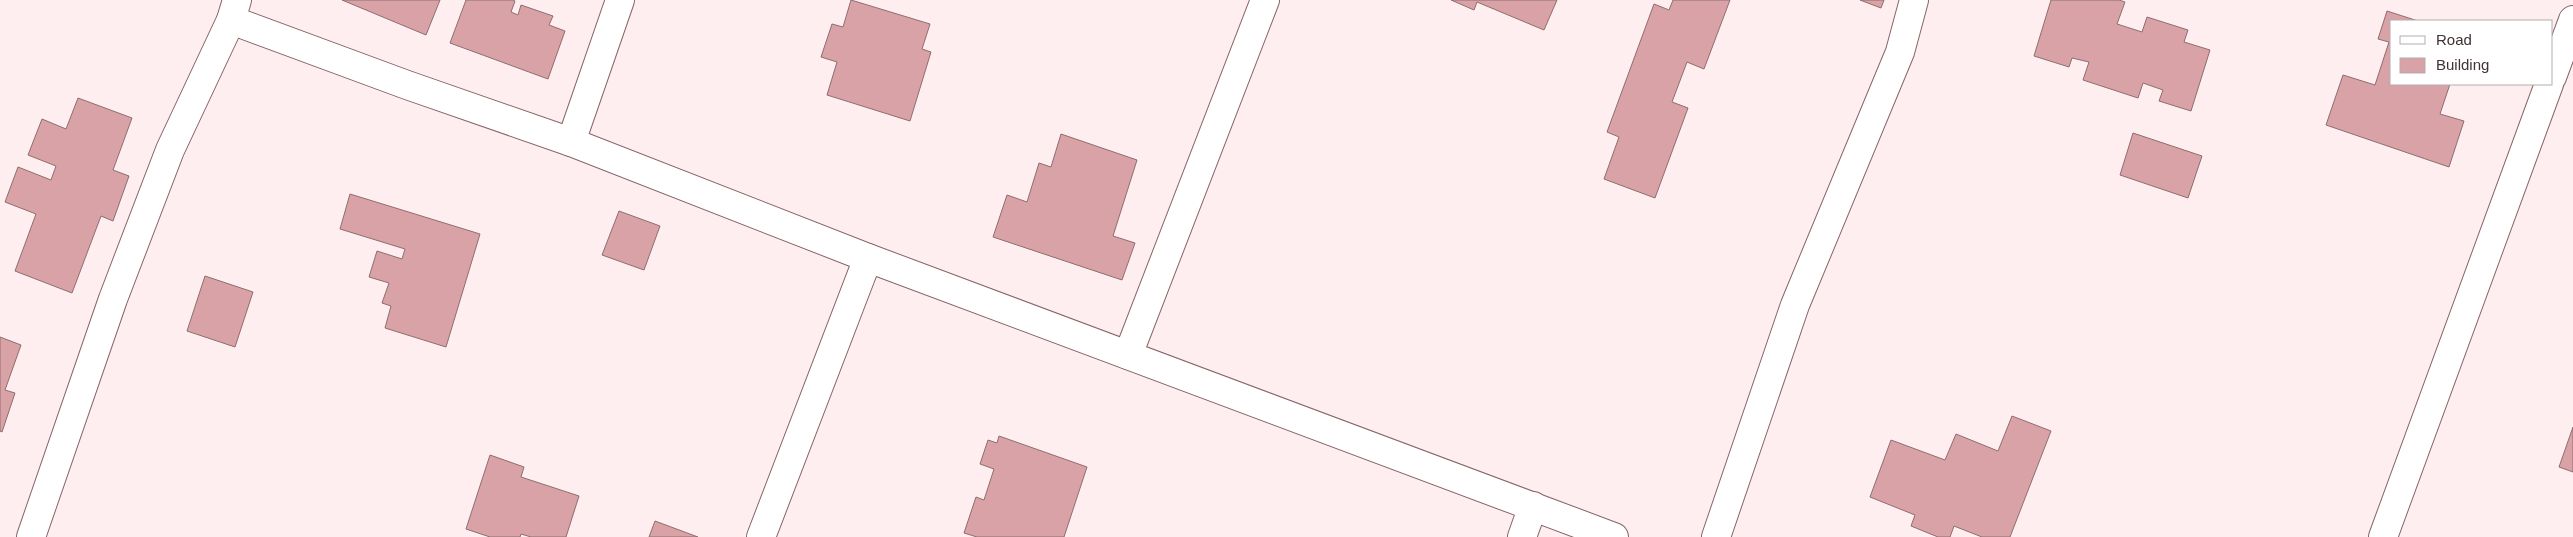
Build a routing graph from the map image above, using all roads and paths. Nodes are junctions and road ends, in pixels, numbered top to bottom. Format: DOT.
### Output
graph roads {
  1 [pos="620,0"];
  2 [pos="1265,0"];
  3 [pos="1914,0"];
  4 [pos="234,10"];
  5 [pos="2573,20"];
  6 [pos="2553,75"];
  7 [pos="2550,85"];
  8 [pos="571,142"];
  9 [pos="868,258"];
  10 [pos="1128,355"];
  11 [pos="1533,506"];
  12 [pos="31,537"];
  13 [pos="761,537"];
  14 [pos="1522,537"];
  15 [pos="1614,537"];
  16 [pos="1716,537"];
  17 [pos="2383,537"];
  1 -- 8 [label="street"];
  2 -- 10 [label="street"];
  3 -- 16 [label="street"];
  4 -- 8 [label="street"];
  4 -- 12 [label="street"];
  5 -- 6 [label="street"];
  7 -- 17 [label="street"];
  8 -- 9 [label="street"];
  9 -- 10 [label="street"];
  9 -- 13 [label="street"];
  10 -- 11 [label="street"];
  11 -- 14 [label="street"];
  11 -- 15 [label="street"];
}
